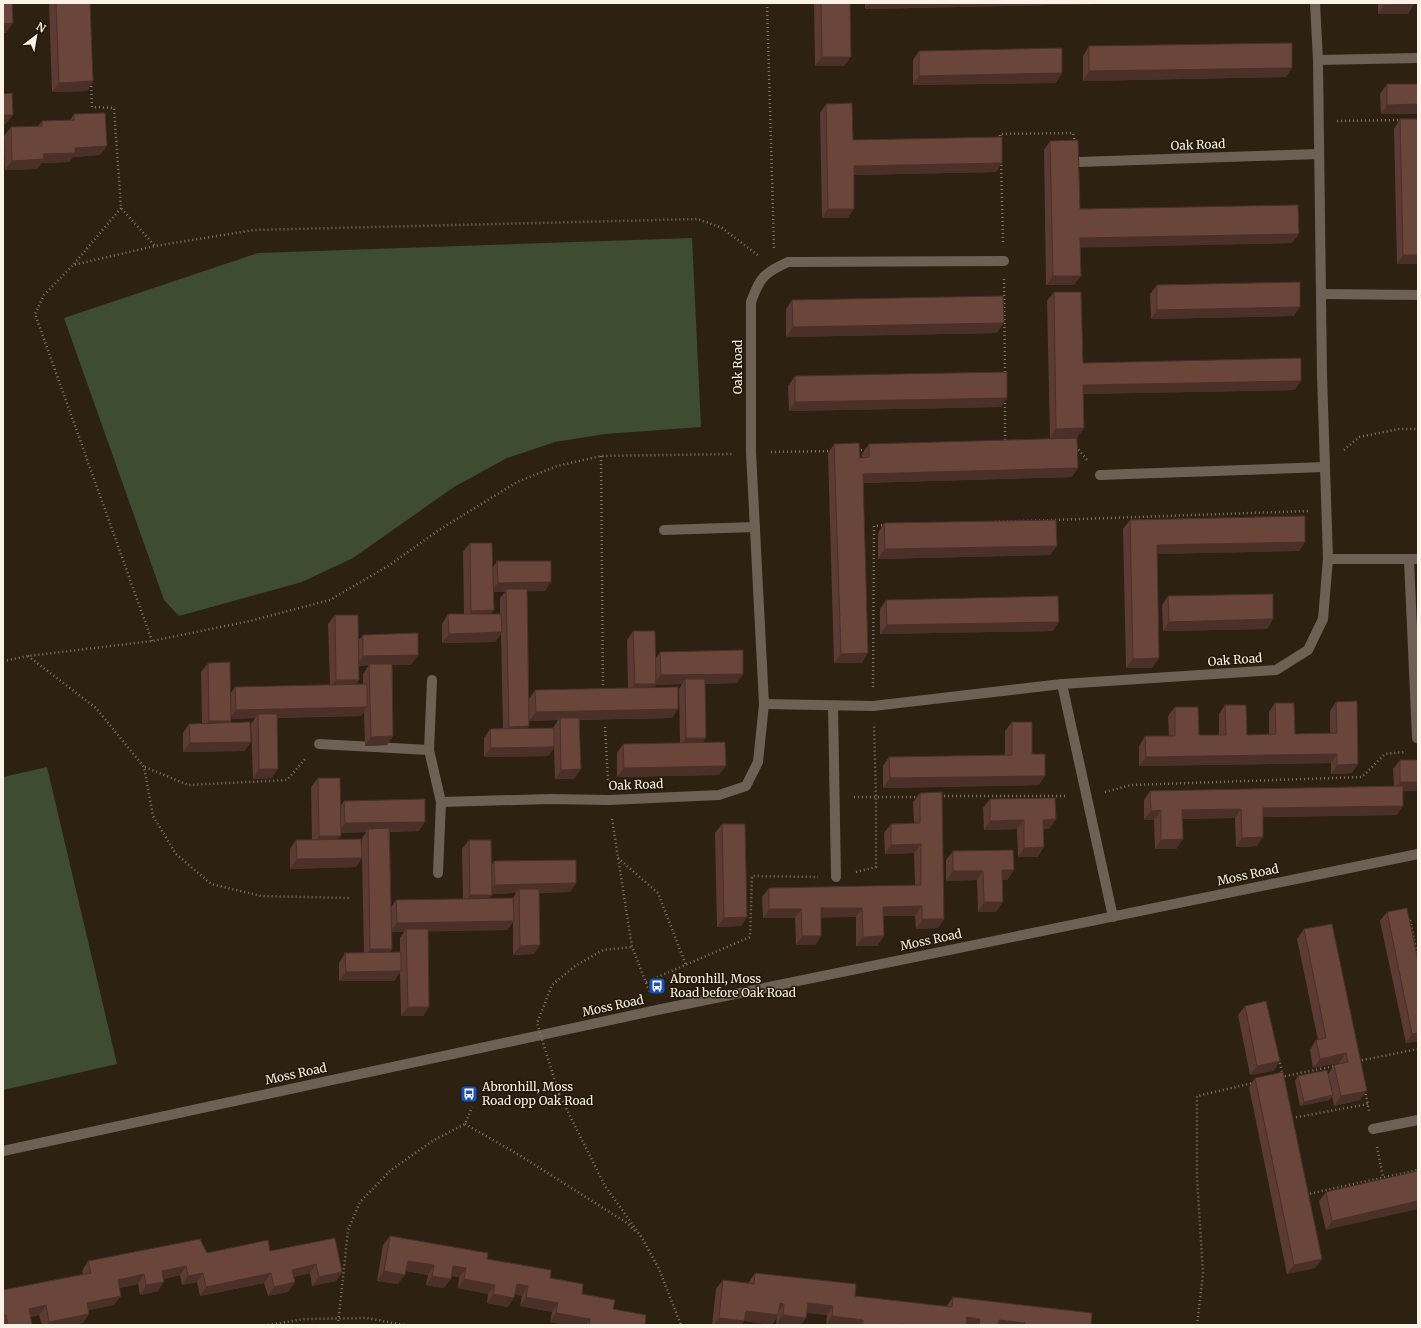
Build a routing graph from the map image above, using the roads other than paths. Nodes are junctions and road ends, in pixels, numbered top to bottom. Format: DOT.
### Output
graph roads {
  1 [pos="1315,3"];
  2 [pos="1418,58"];
  3 [pos="1318,60"];
  4 [pos="1319,154"];
  5 [pos="1078,162"];
  6 [pos="1004,261"];
  7 [pos="1321,294"];
  8 [pos="1418,295"];
  9 [pos="1325,467"];
  10 [pos="1100,475"];
  11 [pos="755,527"];
  12 [pos="664,530"];
  13 [pos="1328,559"];
  14 [pos="1414,559"];
  15 [pos="432,680"];
  16 [pos="1062,684"];
  17 [pos="764,704"];
  18 [pos="834,706"];
  19 [pos="1417,738"];
  20 [pos="320,744"];
  21 [pos="429,750"];
  22 [pos="440,802"];
  23 [pos="1418,854"];
  24 [pos="438,873"];
  25 [pos="836,877"];
  26 [pos="1113,917"];
  27 [pos="1418,1120"];
  28 [pos="1373,1130"];
  29 [pos="3,1151"];
  1 -- 3 [label="street, Oak Road"];
  2 -- 3 [label="street"];
  3 -- 4 [label="street, Oak Road"];
  4 -- 5 [label="street, Oak Road"];
  4 -- 7 [label="street, Oak Road"];
  6 -- 11 [label="street, Oak Road"];
  7 -- 8 [label="street"];
  7 -- 9 [label="street, Oak Road"];
  9 -- 10 [label="street"];
  9 -- 13 [label="street, Oak Road"];
  11 -- 12 [label="street"];
  11 -- 17 [label="street, Oak Road"];
  13 -- 14 [label="street"];
  13 -- 16 [label="street, Oak Road"];
  14 -- 19 [label="street"];
  15 -- 21 [label="street"];
  16 -- 18 [label="street, Oak Road"];
  16 -- 26 [label="street"];
  17 -- 18 [label="street, Oak Road"];
  17 -- 22 [label="street, Oak Road"];
  18 -- 25 [label="street"];
  20 -- 21 [label="street"];
  21 -- 22 [label="street"];
  22 -- 24 [label="street"];
  23 -- 26 [label="street, Moss Road"];
  26 -- 29 [label="street, Moss Road"];
  27 -- 28 [label="street"];
}
